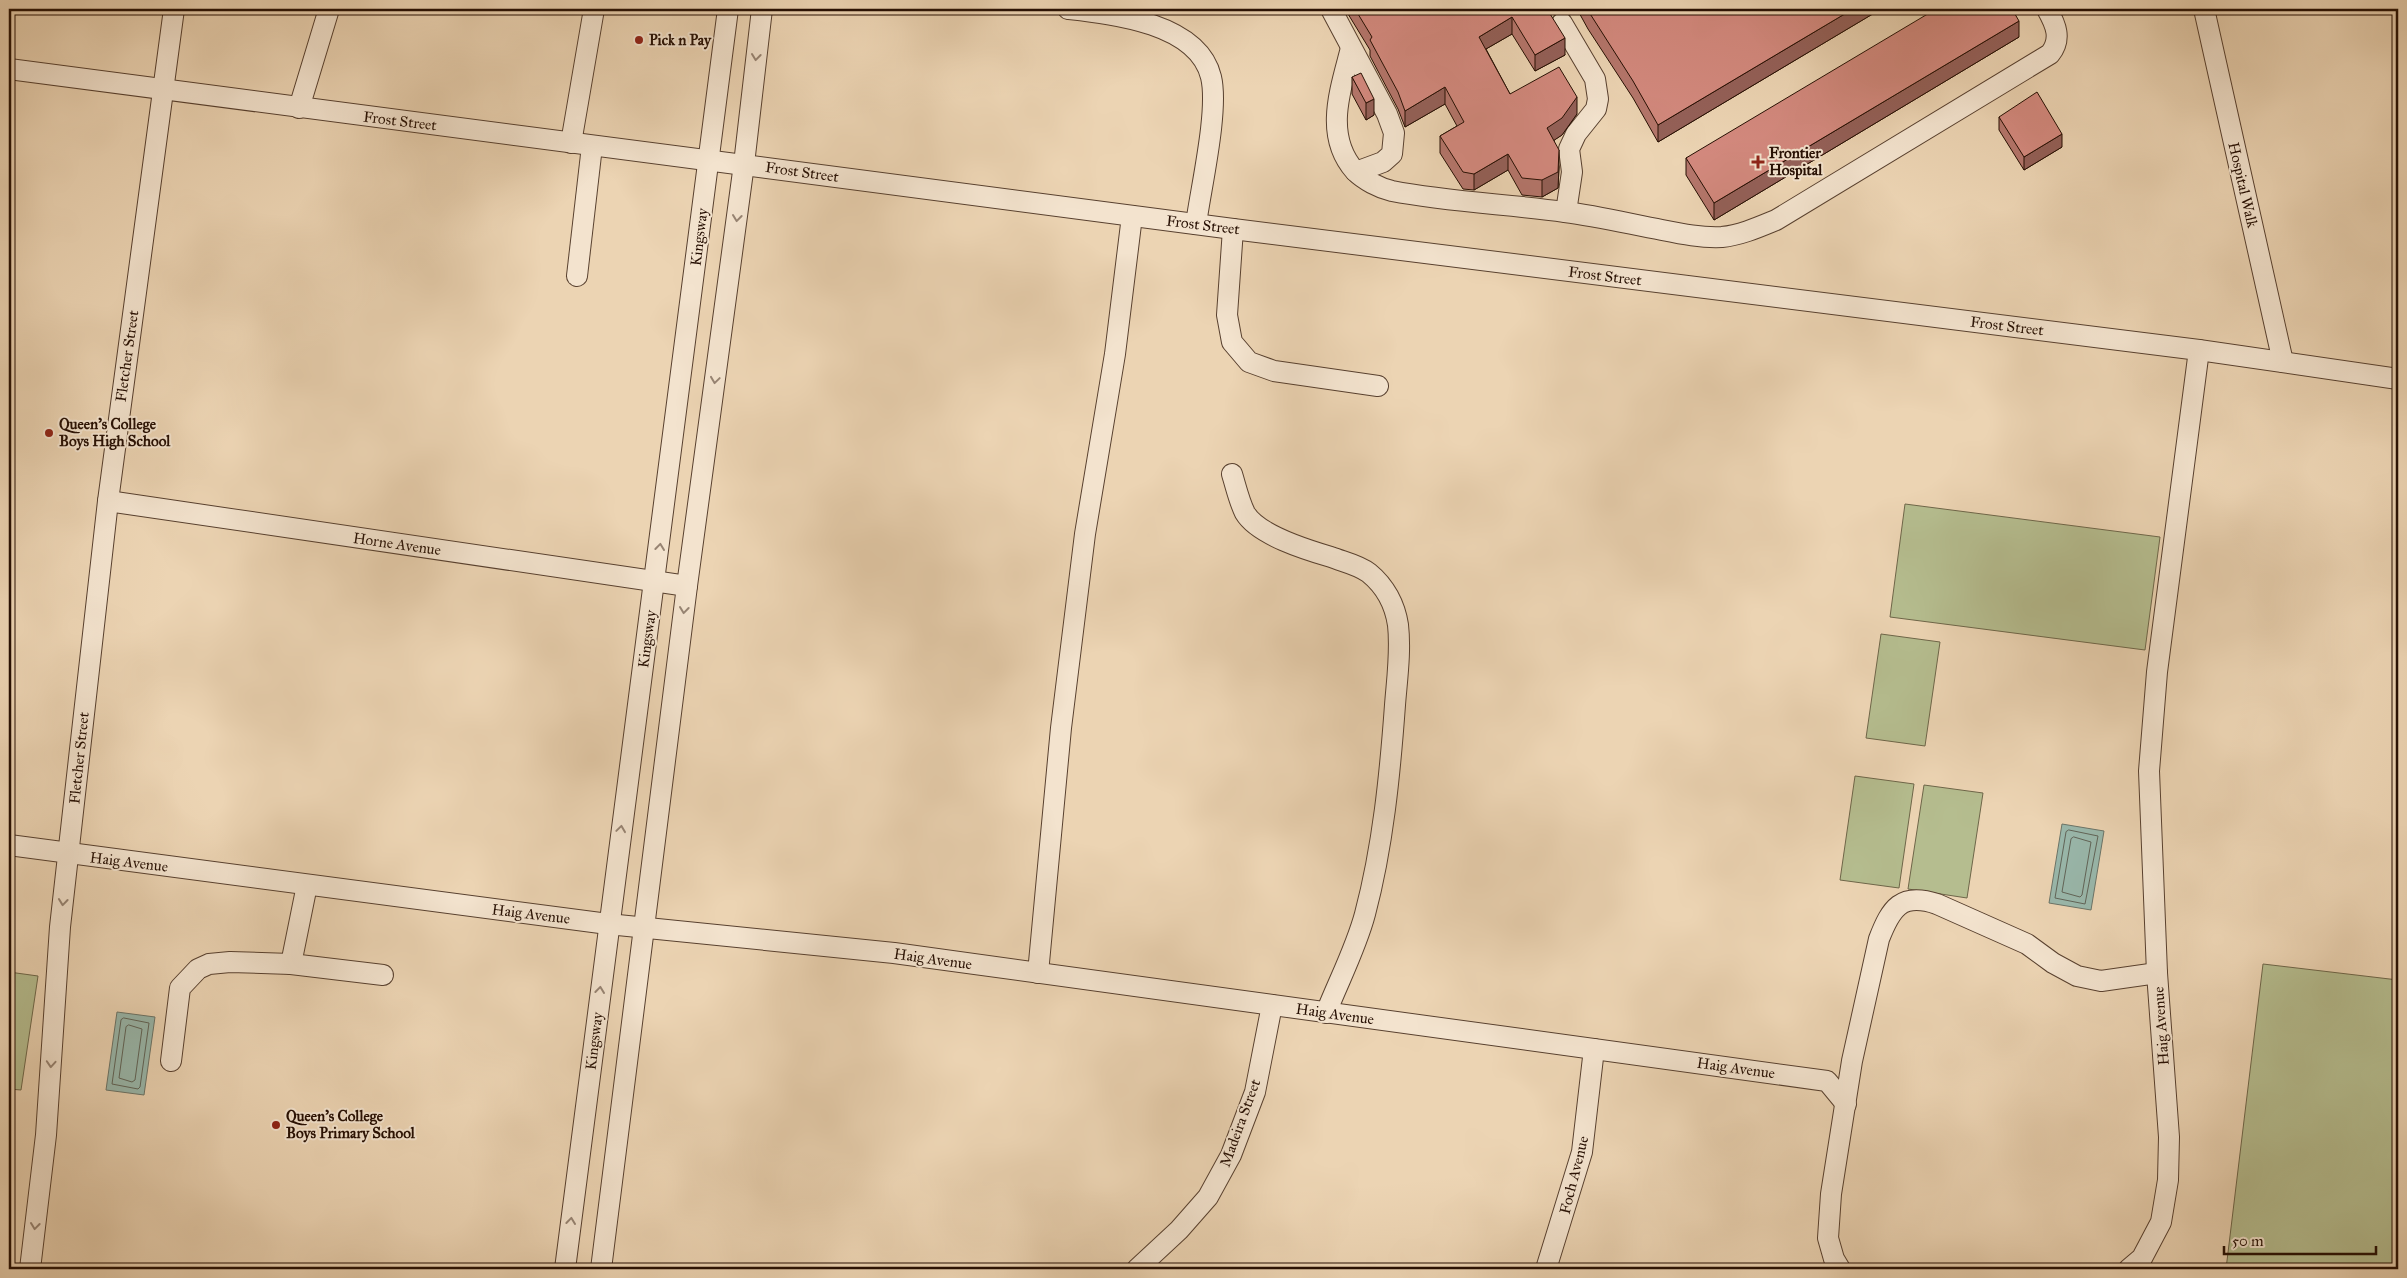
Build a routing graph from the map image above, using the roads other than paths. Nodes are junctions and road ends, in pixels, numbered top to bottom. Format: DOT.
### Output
graph roads {
  1 [pos="174,9"];
  2 [pos="329,9"];
  3 [pos="594,9"];
  4 [pos="728,9"];
  5 [pos="762,9"];
  6 [pos="1068,9"];
  7 [pos="1331,9"];
  8 [pos="2047,9"];
  9 [pos="2204,9"];
  10 [pos="1562,23"];
  11 [pos="1351,48"];
  12 [pos="9,69"];
  13 [pos="164,91"];
  14 [pos="299,108"];
  15 [pos="571,143"];
  16 [pos="592,146"];
  17 [pos="709,161"];
  18 [pos="744,164"];
  19 [pos="1356,172"];
  20 [pos="1566,212"];
  21 [pos="1132,216"];
  22 [pos="1196,224"];
  23 [pos="1233,229"];
  24 [pos="577,276"];
  25 [pos="2199,350"];
  26 [pos="2282,362"];
  27 [pos="2398,379"];
  28 [pos="1378,386"];
  29 [pos="1232,474"];
  30 [pos="108,502"];
  31 [pos="655,582"];
  32 [pos="687,586"];
  33 [pos="9,846"];
  34 [pos="69,854"];
  35 [pos="306,885"];
  36 [pos="608,924"];
  37 [pos="643,927"];
  38 [pos="291,964"];
  39 [pos="1038,973"];
  40 [pos="2157,973"];
  41 [pos="384,975"];
  42 [pos="1272,1005"];
  43 [pos="1326,1013"];
  44 [pos="1594,1049"];
  45 [pos="1852,1060"];
  46 [pos="171,1061"];
  47 [pos="1826,1081"];
  48 [pos="1846,1104"];
  49 [pos="30,1269"];
  50 [pos="565,1269"];
  51 [pos="601,1269"];
  52 [pos="1136,1269"];
  53 [pos="1546,1269"];
  54 [pos="1840,1269"];
  55 [pos="2129,1269"];
  1 -- 13 [label="street, Fletcher Street"];
  2 -- 14 [label="street"];
  3 -- 15 [label="street"];
  4 -- 17 [label="street, Kingsway"];
  5 -- 18 [label="street, one-way"];
  6 -- 22 [label="street"];
  7 -- 11 [label="street"];
  8 -- 20 [label="street"];
  9 -- 26 [label="street, Hospital Walk"];
  10 -- 20 [label="street"];
  11 -- 19 [label="street"];
  11 -- 19 [label="street"];
  12 -- 13 [label="street, Frost Street"];
  13 -- 14 [label="street, Frost Street"];
  13 -- 30 [label="street, Fletcher Street"];
  14 -- 15 [label="street, Frost Street"];
  15 -- 16 [label="street, Frost Street"];
  16 -- 17 [label="street, Frost Street"];
  16 -- 24 [label="street"];
  17 -- 18 [label="street, Frost Street"];
  31 -- 17 [label="street, Kingsway, one-way"];
  18 -- 21 [label="street, Frost Street"];
  18 -- 32 [label="street, one-way"];
  19 -- 20 [label="street"];
  21 -- 22 [label="street, Frost Street"];
  21 -- 39 [label="street"];
  22 -- 23 [label="street, Frost Street"];
  23 -- 25 [label="street, Frost Street"];
  23 -- 28 [label="street"];
  25 -- 26 [label="street, Frost Street"];
  25 -- 40 [label="street, Haig Avenue"];
  26 -- 27 [label="street, Frost Street"];
  29 -- 43 [label="street"];
  30 -- 31 [label="street, Horne Avenue"];
  30 -- 34 [label="street, Fletcher Street"];
  31 -- 32 [label="street, Horne Avenue"];
  36 -- 31 [label="street, Kingsway, one-way"];
  32 -- 37 [label="street, one-way"];
  33 -- 34 [label="street, Haig Avenue"];
  34 -- 35 [label="street, Haig Avenue"];
  34 -- 49 [label="street, Fletcher Street, one-way"];
  35 -- 36 [label="street, Haig Avenue"];
  35 -- 38 [label="street"];
  36 -- 37 [label="street, Haig Avenue"];
  50 -- 36 [label="street, Kingsway, one-way"];
  37 -- 39 [label="street, Haig Avenue"];
  37 -- 51 [label="street"];
  38 -- 41 [label="street"];
  38 -- 46 [label="street"];
  39 -- 42 [label="street, Haig Avenue"];
  40 -- 45 [label="street"];
  40 -- 55 [label="street, Haig Avenue"];
  42 -- 43 [label="street, Haig Avenue"];
  42 -- 52 [label="street, Madeira Street"];
  43 -- 44 [label="street, Haig Avenue"];
  44 -- 47 [label="street, Haig Avenue"];
  44 -- 53 [label="street, Foch Avenue"];
  45 -- 47 [label="street"];
  45 -- 48 [label="street"];
  47 -- 48 [label="street"];
  48 -- 54 [label="street"];
}
